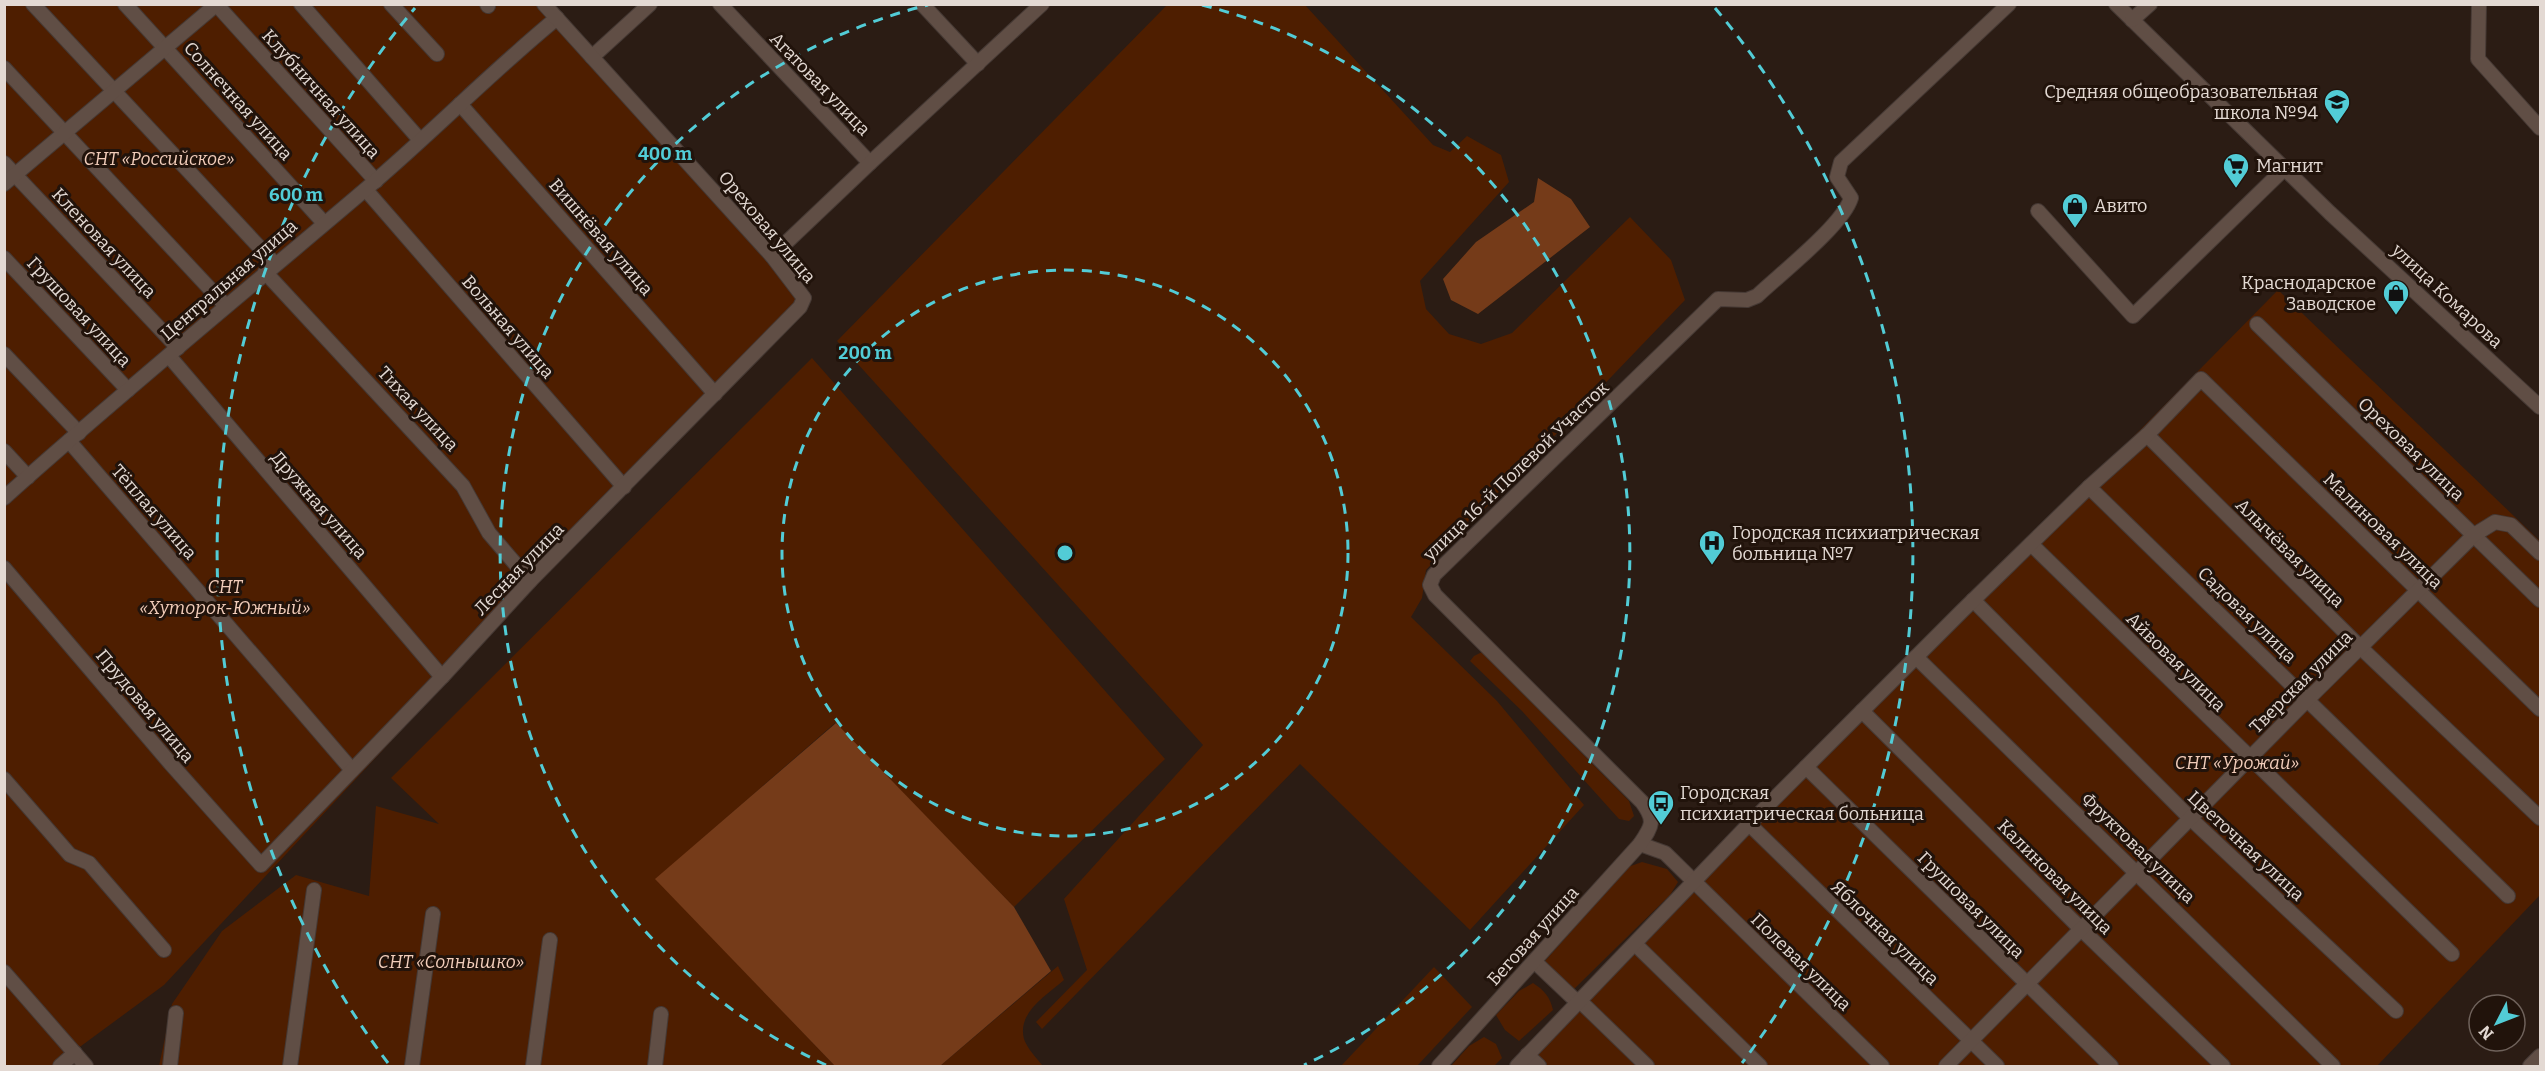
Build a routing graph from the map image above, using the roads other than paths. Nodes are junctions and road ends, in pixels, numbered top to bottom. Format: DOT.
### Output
graph roads {
  1 [pos="33,4"];
  2 [pos="124,4"];
  3 [pos="301,4"];
  4 [pos="391,4"];
  5 [pos="544,4"];
  6 [pos="650,4"];
  7 [pos="720,4"];
  8 [pos="922,4"];
  9 [pos="1042,4"];
  10 [pos="2009,4"];
  11 [pos="2116,4"];
  12 [pos="2479,4"];
  13 [pos="216,5"];
  14 [pos="2140,14"];
  15 [pos="557,18"];
  16 [pos="166,48"];
  17 [pos="437,54"];
  18 [pos="592,57"];
  19 [pos="978,64"];
  20 [pos="4,68"];
  21 [pos="115,90"];
  22 [pos="460,104"];
  23 [pos="2541,128"];
  24 [pos="66,132"];
  25 [pos="420,140"];
  26 [pos="4,163"];
  27 [pos="870,163"];
  28 [pos="2284,169"];
  29 [pos="15,174"];
  30 [pos="4,184"];
  31 [pos="371,185"];
  32 [pos="2038,211"];
  33 [pos="324,223"];
  34 [pos="772,256"];
  35 [pos="4,258"];
  36 [pos="270,268"];
  37 [pos="804,298"];
  38 [pos="226,306"];
  39 [pos="2257,324"];
  40 [pos="173,352"];
  41 [pos="4,354"];
  42 [pos="128,390"];
  43 [pos="715,394"];
  44 [pos="2541,407"];
  45 [pos="2147,435"];
  46 [pos="74,437"];
  47 [pos="4,451"];
  48 [pos="28,477"];
  49 [pos="624,487"];
  50 [pos="2089,487"];
  51 [pos="4,498"];
  52 [pos="2474,535"];
  53 [pos="2031,544"];
  54 [pos="2541,553"];
  55 [pos="4,568"];
  56 [pos="530,581"];
  57 [pos="2418,590"];
  58 [pos="1973,600"];
  59 [pos="2541,600"];
  60 [pos="2360,647"];
  61 [pos="1916,657"];
  62 [pos="442,677"];
  63 [pos="2307,700"];
  64 [pos="2541,709"];
  65 [pos="1862,711"];
  66 [pos="2250,760"];
  67 [pos="1806,767"];
  68 [pos="352,770"];
  69 [pos="4,779"];
  70 [pos="2541,818"];
  71 [pos="2191,819"];
  72 [pos="1749,824"];
  73 [pos="1651,827"];
  74 [pos="1640,844"];
  75 [pos="261,865"];
  76 [pos="2137,873"];
  77 [pos="1694,882"];
  78 [pos="314,890"];
  79 [pos="2508,896"];
  80 [pos="433,914"];
  81 [pos="2081,929"];
  82 [pos="550,940"];
  83 [pos="1635,944"];
  84 [pos="164,950"];
  85 [pos="2452,954"];
  86 [pos="1534,961"];
  87 [pos="4,972"];
  88 [pos="2026,985"];
  89 [pos="1581,1002"];
  90 [pos="2396,1011"];
  91 [pos="176,1013"];
  92 [pos="661,1014"];
  93 [pos="1971,1042"];
  94 [pos="75,1053"];
  95 [pos="1527,1055"];
  96 [pos="2541,1056"];
  97 [pos="60,1066"];
  98 [pos="86,1066"];
  99 [pos="170,1066"];
  100 [pos="290,1066"];
  101 [pos="412,1066"];
  102 [pos="533,1066"];
  103 [pos="655,1066"];
  104 [pos="1439,1066"];
  105 [pos="1517,1066"];
  106 [pos="1539,1066"];
  107 [pos="1647,1066"];
  108 [pos="1760,1066"];
  109 [pos="1882,1066"];
  110 [pos="1946,1066"];
  111 [pos="1997,1066"];
  112 [pos="2111,1066"];
  113 [pos="2223,1066"];
  114 [pos="2333,1066"];
  115 [pos="2530,1066"];
  1 -- 21 [label="street, Тихая улица"];
  2 -- 16 [label="street, Солнечная улица"];
  3 -- 25 [label="street"];
  4 -- 17 [label="street"];
  5 -- 15 [label="street, Ореховая улица"];
  6 -- 18 [label="street"];
  7 -- 27 [label="street, Агатовая улица"];
  8 -- 19 [label="street"];
  9 -- 19 [label="street"];
  10 -- 73 [label="street, улица 16-й Полевой Участок"];
  11 -- 14 [label="street"];
  12 -- 23 [label="street"];
  13 -- 16 [label="street"];
  13 -- 31 [label="street, Клубничная улица"];
  14 -- 28 [label="street"];
  15 -- 18 [label="street, Ореховая улица"];
  15 -- 22 [label="street, Центральная улица"];
  16 -- 21 [label="street"];
  16 -- 33 [label="street, Солнечная улица"];
  18 -- 34 [label="street, Ореховая улица"];
  19 -- 27 [label="street"];
  20 -- 24 [label="street"];
  21 -- 24 [label="street"];
  21 -- 36 [label="street, Тихая улица"];
  22 -- 25 [label="street, Центральная улица"];
  22 -- 43 [label="street, Вишнёвая улица"];
  24 -- 29 [label="street"];
  24 -- 38 [label="street"];
  25 -- 31 [label="street, Центральная улица"];
  26 -- 29 [label="street, Кленовая улица"];
  27 -- 34 [label="street"];
  28 -- 32 [label="street"];
  28 -- 44 [label="street, улица Комарова"];
  29 -- 30 [label="street"];
  29 -- 40 [label="street, Кленовая улица"];
  31 -- 33 [label="street, Центральная улица"];
  31 -- 49 [label="street, Вольная улица"];
  33 -- 36 [label="street, Центральная улица"];
  34 -- 37 [label="street, Ореховая улица"];
  35 -- 42 [label="street, Грушовая улица"];
  36 -- 38 [label="street, Центральная улица"];
  36 -- 56 [label="street, Тихая улица"];
  37 -- 43 [label="street, Лесная улица"];
  38 -- 40 [label="street, Центральная улица"];
  39 -- 52 [label="street, Ореховая улица"];
  40 -- 42 [label="street, Центральная улица"];
  40 -- 62 [label="street, Дружная улица"];
  41 -- 46 [label="street"];
  42 -- 46 [label="street, Центральная улица"];
  43 -- 49 [label="street, Лесная улица"];
  45 -- 50 [label="street"];
  45 -- 57 [label="street, Малиновая улица"];
  45 -- 60 [label="street, Алычёвая улица"];
  46 -- 48 [label="street, Центральная улица"];
  46 -- 68 [label="street, Тёплая улица"];
  47 -- 48 [label="street"];
  48 -- 51 [label="street, Центральная улица"];
  49 -- 56 [label="street, Лесная улица"];
  50 -- 53 [label="street"];
  50 -- 63 [label="street, Садовая улица"];
  52 -- 54 [label="street, Тверская улица"];
  52 -- 57 [label="street, Тверская улица"];
  52 -- 59 [label="street, Ореховая улица"];
  53 -- 58 [label="street"];
  53 -- 66 [label="street, Айвовая улица"];
  55 -- 75 [label="street, Прудовая улица"];
  56 -- 62 [label="street, Лесная улица"];
  57 -- 60 [label="street, Тверская улица"];
  57 -- 64 [label="street, Малиновая улица"];
  58 -- 61 [label="street"];
  58 -- 71 [label="street, Цветочная улица"];
  60 -- 63 [label="street, Тверская улица"];
  60 -- 70 [label="street, Алычёвая улица"];
  61 -- 65 [label="street"];
  61 -- 76 [label="street, Фруктовая улица"];
  62 -- 68 [label="street, Лесная улица"];
  63 -- 66 [label="street, Тверская улица"];
  63 -- 79 [label="street, Садовая улица"];
  65 -- 67 [label="street"];
  65 -- 81 [label="street, Калиновая улица"];
  66 -- 71 [label="street, Тверская улица"];
  66 -- 85 [label="street, Айвовая улица"];
  67 -- 72 [label="street"];
  67 -- 88 [label="street, Грушовая улица"];
  68 -- 75 [label="street, Лесная улица"];
  69 -- 84 [label="street"];
  71 -- 76 [label="street, Тверская улица"];
  71 -- 90 [label="street, Цветочная улица"];
  72 -- 77 [label="street"];
  72 -- 93 [label="street, Яблочная улица"];
  73 -- 74 [label="street, Беговая улица"];
  74 -- 77 [label="street, Полевая улица"];
  74 -- 86 [label="street, Беговая улица"];
  76 -- 81 [label="street, Тверская улица"];
  76 -- 114 [label="street, Фруктовая улица"];
  77 -- 83 [label="street"];
  77 -- 109 [label="street, Полевая улица"];
  78 -- 100 [label="street"];
  80 -- 101 [label="street"];
  81 -- 88 [label="street, Тверская улица"];
  81 -- 113 [label="street, Калиновая улица"];
  82 -- 102 [label="street"];
  83 -- 89 [label="street"];
  83 -- 108 [label="street"];
  86 -- 89 [label="street"];
  86 -- 104 [label="street, Беговая улица"];
  87 -- 94 [label="street"];
  88 -- 93 [label="street, Тверская улица"];
  88 -- 112 [label="street, Грушовая улица"];
  89 -- 95 [label="street"];
  89 -- 107 [label="street"];
  91 -- 99 [label="street"];
  92 -- 103 [label="street"];
  93 -- 110 [label="street, Тверская улица"];
  93 -- 111 [label="street, Яблочная улица"];
  94 -- 97 [label="street"];
  94 -- 98 [label="street"];
  95 -- 105 [label="street"];
  95 -- 106 [label="street"];
  96 -- 115 [label="street"];
}
